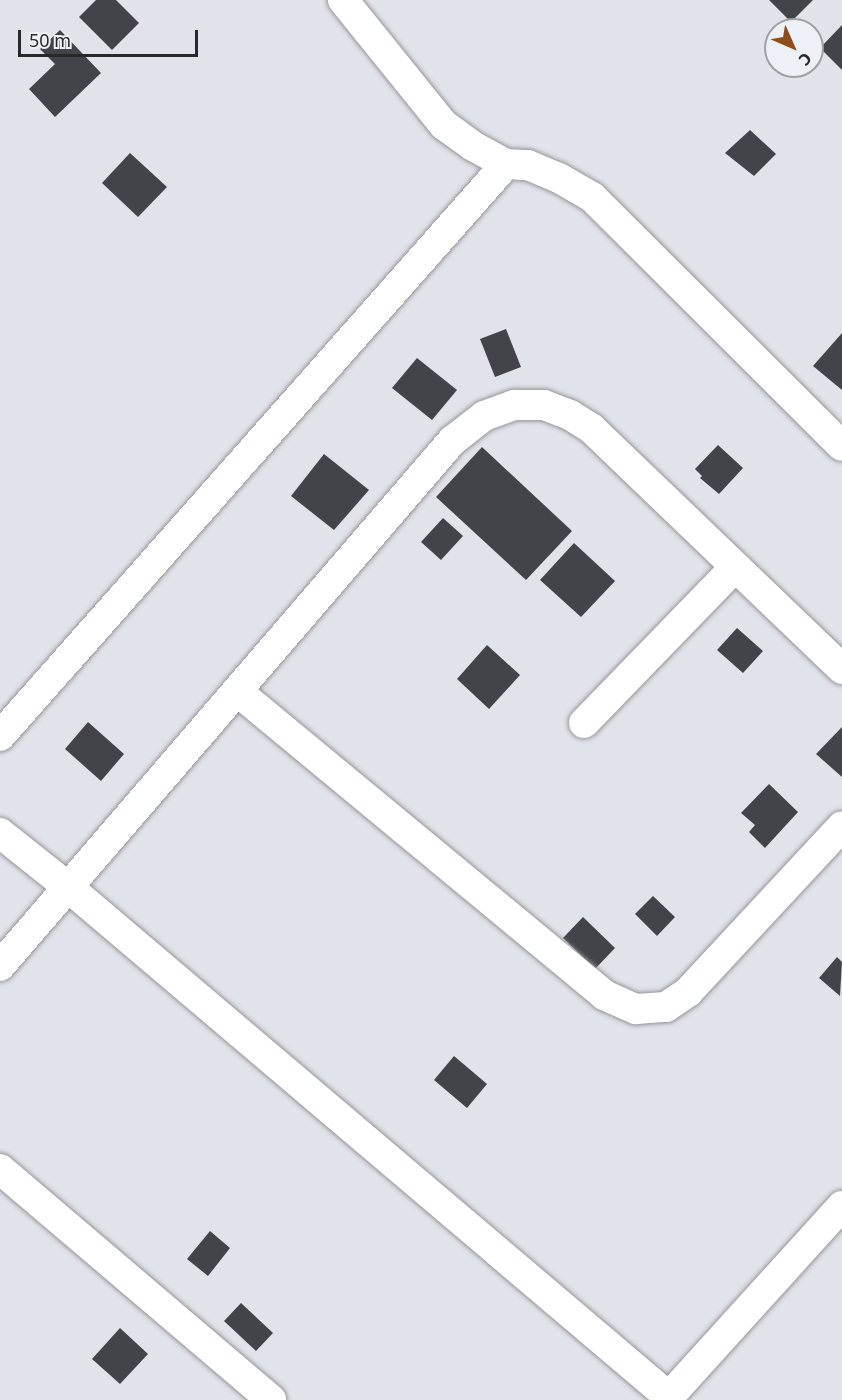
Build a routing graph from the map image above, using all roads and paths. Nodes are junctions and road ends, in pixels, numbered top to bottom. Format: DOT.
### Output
graph roads {
  1 [pos="343,0"];
  2 [pos="506,164"];
  3 [pos="842,446"];
  4 [pos="735,567"];
  5 [pos="842,669"];
  6 [pos="237,691"];
  7 [pos="584,723"];
  8 [pos="0,736"];
  9 [pos="842,826"];
  10 [pos="0,833"];
  11 [pos="68,887"];
  12 [pos="0,966"];
  13 [pos="0,1169"];
  14 [pos="842,1206"];
  15 [pos="667,1398"];
  16 [pos="271,1400"];
  1 -- 2 [label="street"];
  2 -- 3 [label="street"];
  2 -- 8 [label="street"];
  4 -- 5 [label="street"];
  4 -- 6 [label="street"];
  4 -- 7 [label="street"];
  6 -- 9 [label="street"];
  6 -- 11 [label="street"];
  10 -- 11 [label="street"];
  11 -- 12 [label="street"];
  11 -- 15 [label="street"];
  13 -- 16 [label="street"];
  14 -- 15 [label="street"];
}
